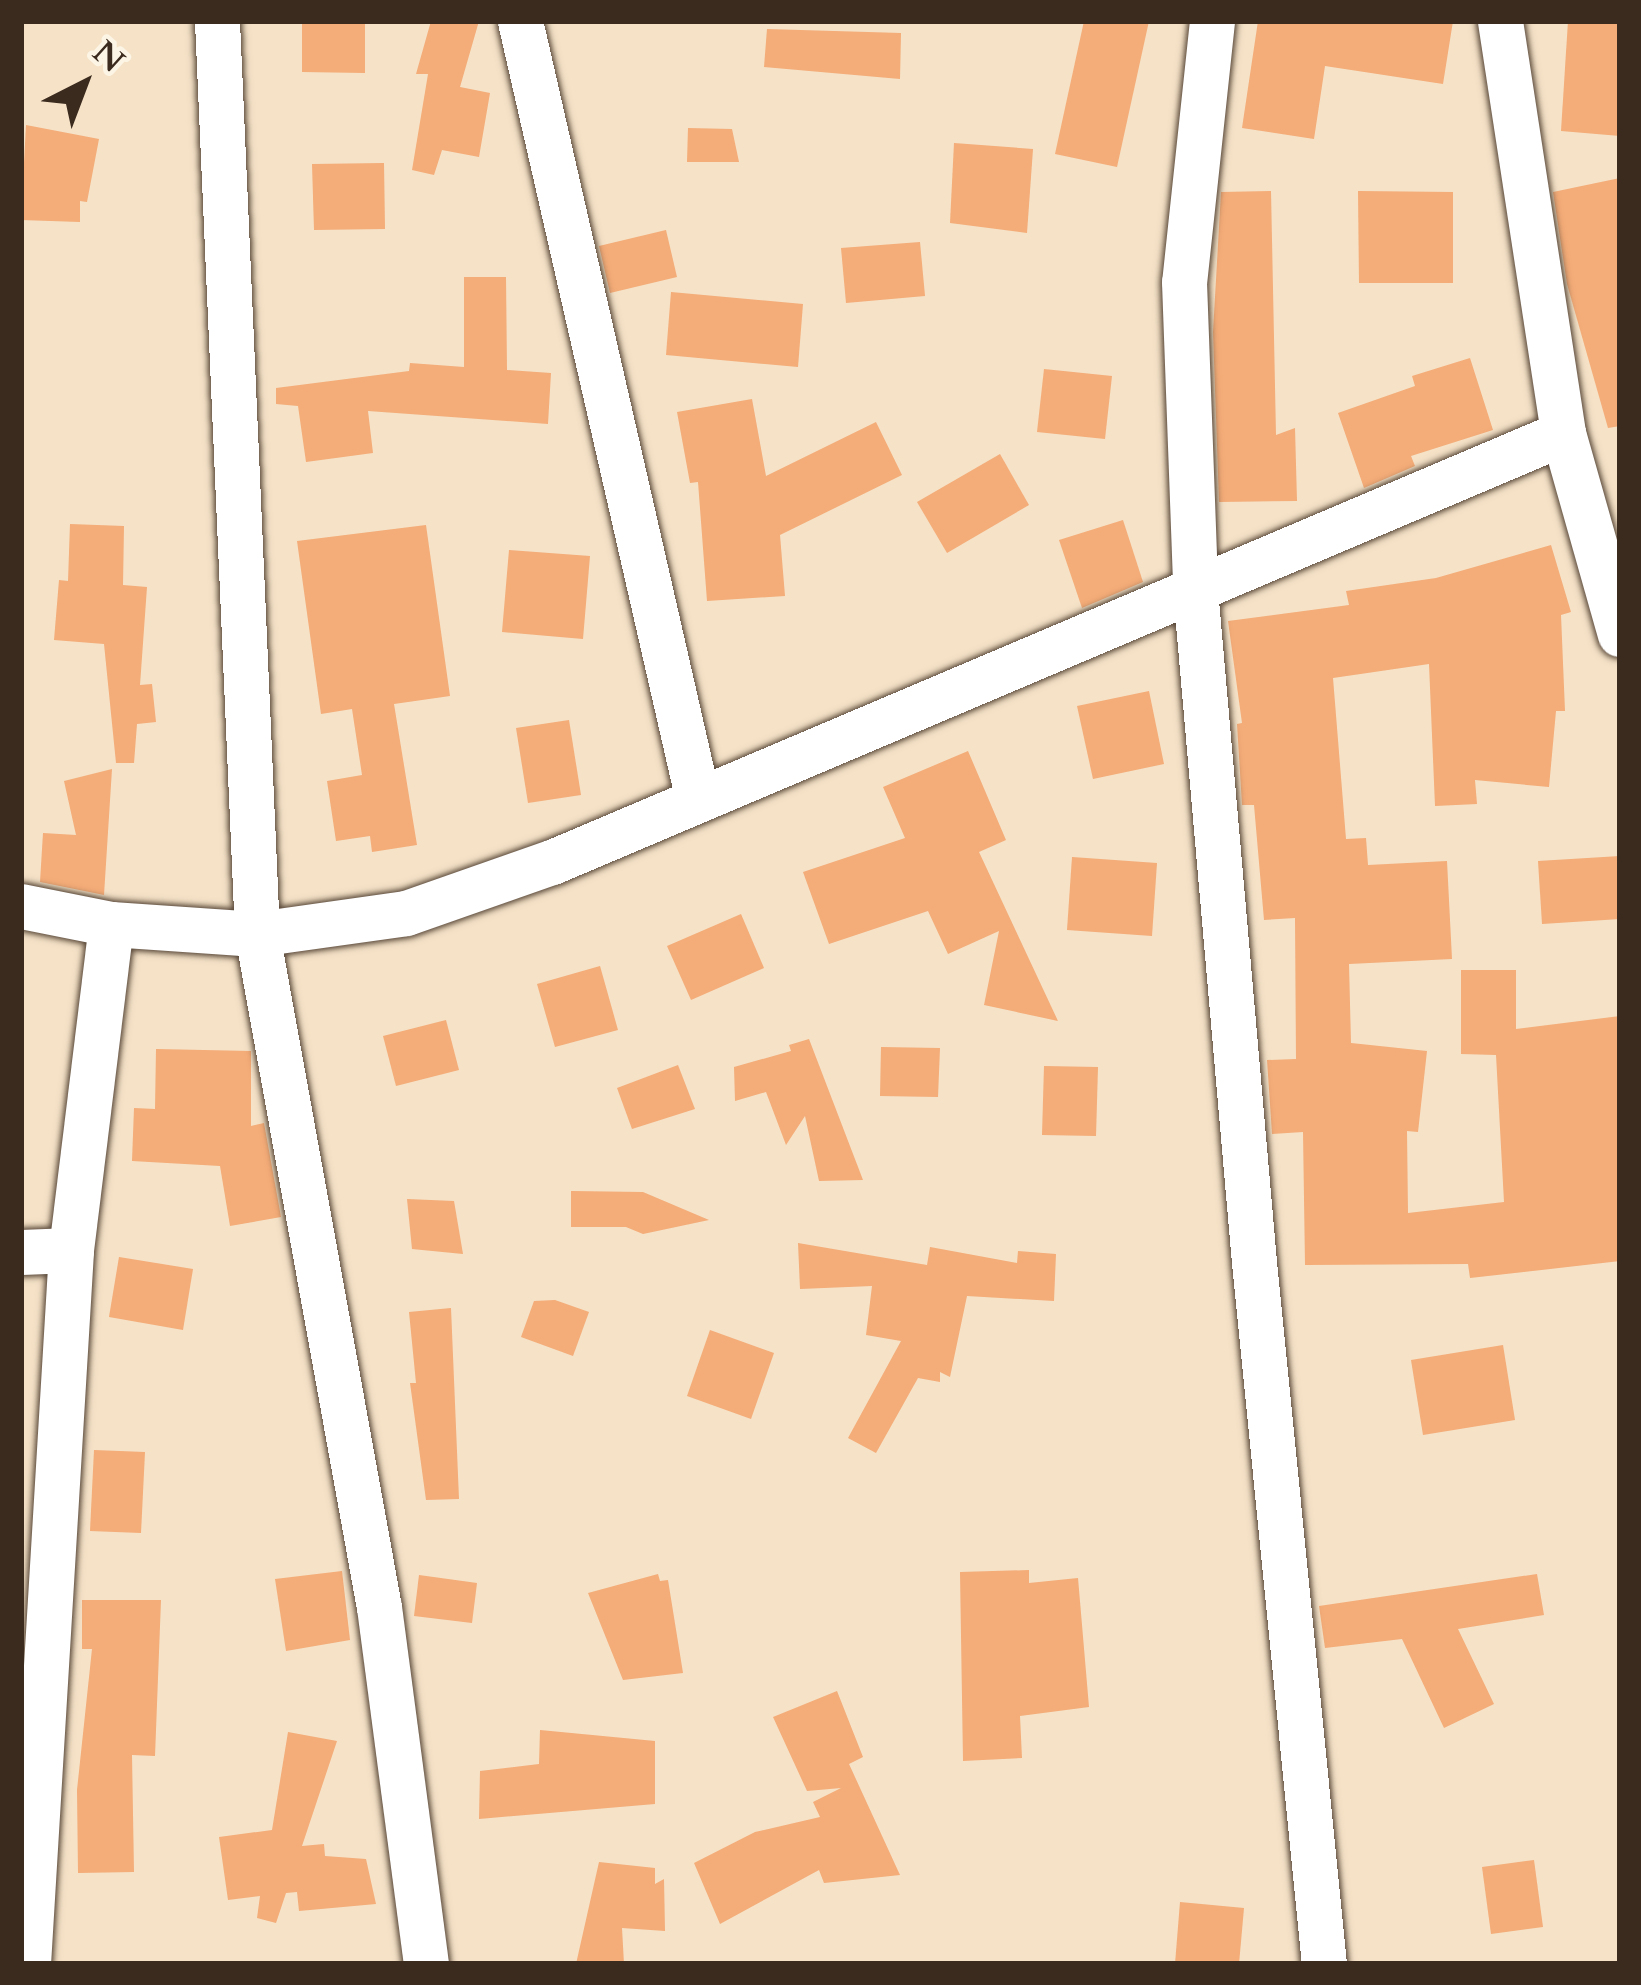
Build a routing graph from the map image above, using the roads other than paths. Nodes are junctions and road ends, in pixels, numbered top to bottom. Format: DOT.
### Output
graph roads {
  1 [pos="217,21"];
  2 [pos="520,21"];
  3 [pos="1212,21"];
  4 [pos="1500,21"];
  5 [pos="1563,433"];
  6 [pos="1195,589"];
  7 [pos="1620,634"];
  8 [pos="698,800"];
  9 [pos="21,906"];
  10 [pos="112,924"];
  11 [pos="257,934"];
  12 [pos="71,1250"];
  13 [pos="21,1252"];
  14 [pos="28,1964"];
  15 [pos="426,1964"];
  16 [pos="1324,1964"];
  1 -- 11 [label="street"];
  2 -- 8 [label="street"];
  3 -- 6 [label="street"];
  4 -- 5 [label="street"];
  5 -- 6 [label="street"];
  5 -- 7 [label="street"];
  6 -- 8 [label="street"];
  6 -- 16 [label="street"];
  8 -- 11 [label="street"];
  9 -- 10 [label="street"];
  10 -- 11 [label="street"];
  10 -- 12 [label="street"];
  11 -- 15 [label="street"];
  12 -- 13 [label="street"];
  12 -- 14 [label="street"];
}
